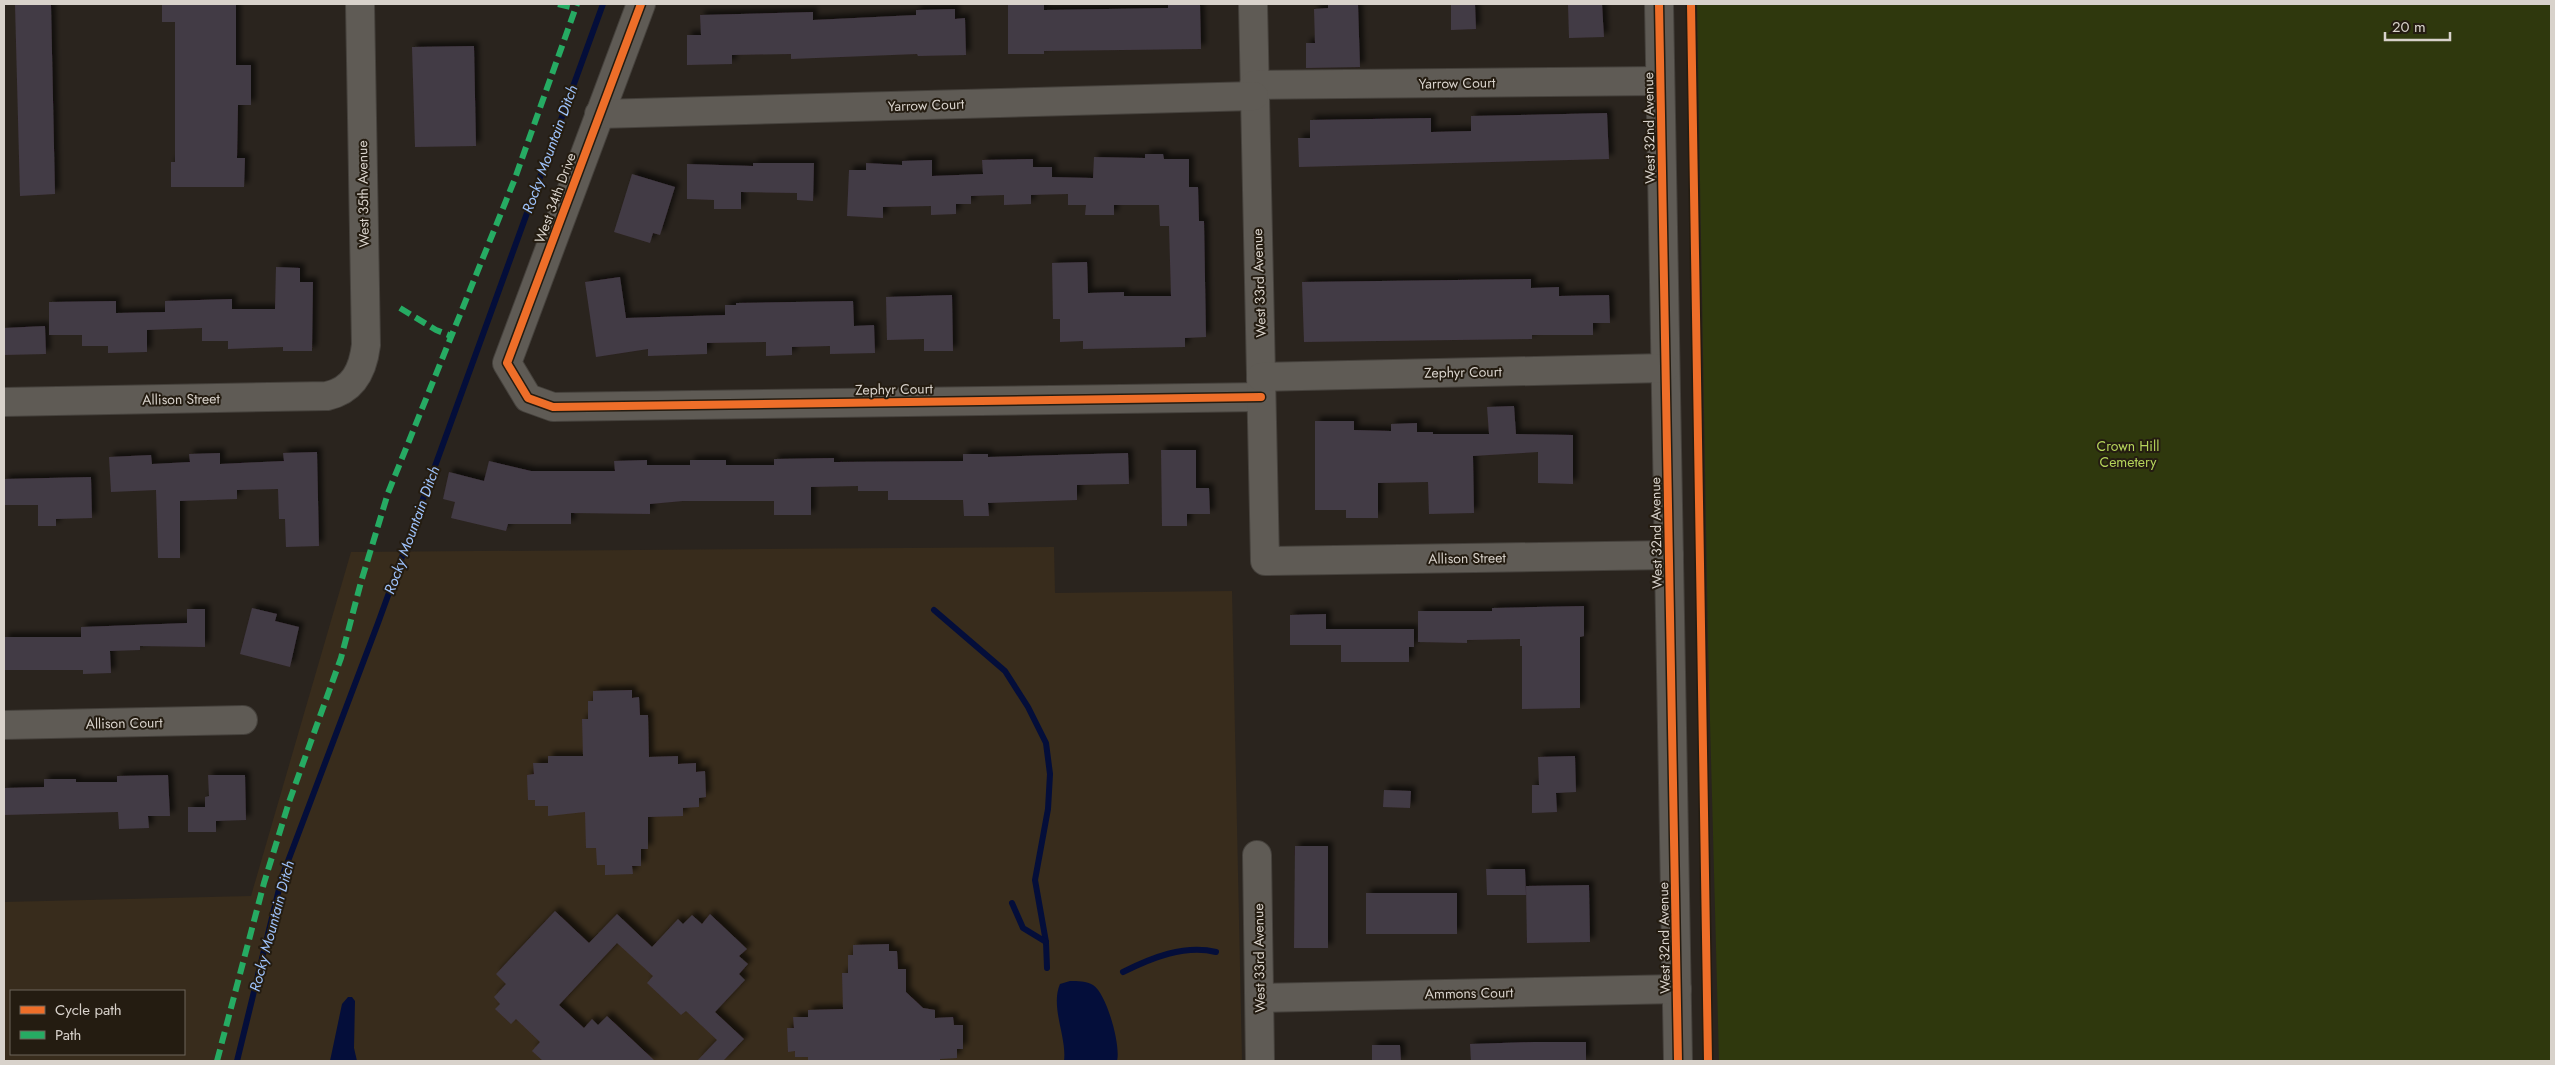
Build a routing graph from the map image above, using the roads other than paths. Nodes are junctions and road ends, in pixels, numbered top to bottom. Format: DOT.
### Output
graph roads {
  1 [pos="360,4"];
  2 [pos="641,4"];
  3 [pos="1253,4"];
  4 [pos="1659,4"];
  5 [pos="1660,81"];
  6 [pos="1254,90"];
  7 [pos="599,114"];
  8 [pos="1665,368"];
  9 [pos="353,382"];
  10 [pos="1261,387"];
  11 [pos="528,398"];
  12 [pos="4,402"];
  13 [pos="1669,554"];
  14 [pos="1266,561"];
  15 [pos="243,720"];
  16 [pos="4,725"];
  17 [pos="1257,855"];
  18 [pos="1677,989"];
  19 [pos="1260,998"];
  20 [pos="1260,1061"];
  21 [pos="1678,1061"];
  1 -- 9 [label="street, West 35th Avenue"];
  2 -- 7 [label="street, West 34th Drive"];
  3 -- 6 [label="street, West 33rd Avenue"];
  4 -- 5 [label="street, West 32nd Avenue"];
  5 -- 6 [label="street, Yarrow Court"];
  5 -- 8 [label="street, West 32nd Avenue"];
  6 -- 7 [label="street, Yarrow Court"];
  6 -- 10 [label="street, West 33rd Avenue"];
  7 -- 11 [label="street, West 34th Drive"];
  8 -- 10 [label="street, Zephyr Court"];
  8 -- 13 [label="street, West 32nd Avenue"];
  9 -- 12 [label="street, Allison Street"];
  10 -- 11 [label="street, Zephyr Court"];
  10 -- 14 [label="street, West 33rd Avenue"];
  13 -- 14 [label="street, Allison Street"];
  13 -- 18 [label="street, West 32nd Avenue"];
  15 -- 16 [label="street, Allison Court"];
  17 -- 19 [label="street, West 33rd Avenue"];
  18 -- 19 [label="street, Ammons Court"];
  18 -- 21 [label="street, West 32nd Avenue"];
  19 -- 20 [label="street, West 33rd Avenue"];
}
